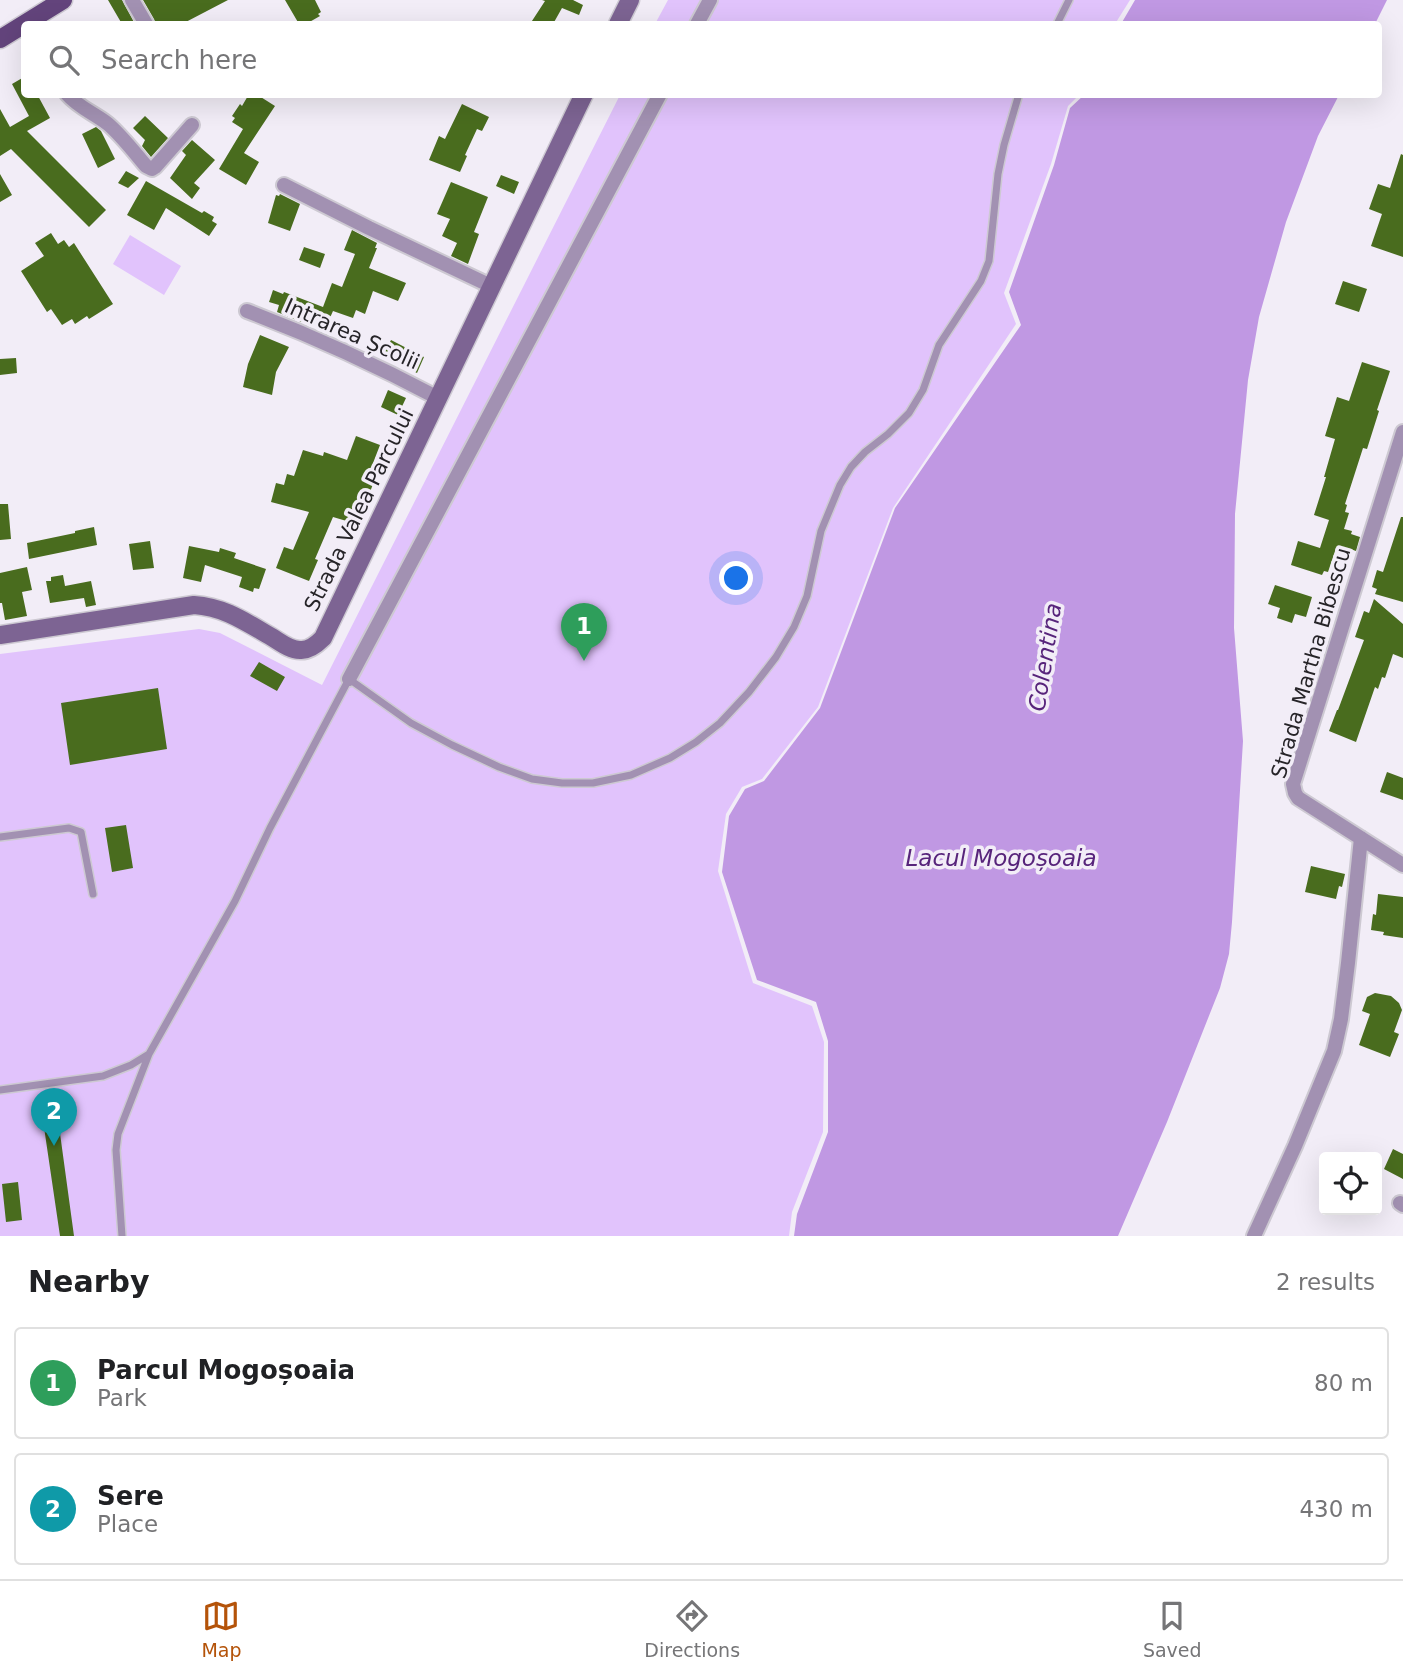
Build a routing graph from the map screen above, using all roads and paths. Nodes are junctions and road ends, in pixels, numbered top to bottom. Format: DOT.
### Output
graph roads {
  1 [pos="63,0"];
  2 [pos="132,0"];
  3 [pos="630,0"];
  4 [pos="710,0"];
  5 [pos="1069,0"];
  6 [pos="32,21"];
  7 [pos="144,21"];
  8 [pos="620,21"];
  9 [pos="699,21"];
  10 [pos="1058,21"];
  11 [pos="21,28"];
  12 [pos="0,39"];
  13 [pos="71,98"];
  14 [pos="582,98"];
  15 [pos="658,98"];
  16 [pos="1018,98"];
  17 [pos="192,125"];
  18 [pos="284,185"];
  19 [pos="491,286"];
  20 [pos="247,312"];
  21 [pos="438,398"];
  22 [pos="1403,432"];
  23 [pos="0,635"];
  24 [pos="349,679"];
  25 [pos="0,837"];
  26 [pos="1361,838"];
  27 [pos="1403,865"];
  28 [pos="93,894"];
  29 [pos="149,1054"];
  30 [pos="0,1090"];
  31 [pos="122,1236"];
  32 [pos="1254,1236"];
  1 -- 6 [label="main road"];
  2 -- 7 [label="street"];
  3 -- 8 [label="street"];
  4 -- 9 [label="street"];
  5 -- 10 [label="lane"];
  11 -- 12 [label="main road"];
  13 -- 17 [label="street"];
  14 -- 19 [label="street, Strada Valea Parcului"];
  15 -- 24 [label="street"];
  16 -- 24 [label="lane"];
  18 -- 19 [label="street"];
  19 -- 21 [label="street, Strada Valea Parcului"];
  20 -- 21 [label="street, Intrarea Școlii"];
  21 -- 23 [label="street, Strada Valea Parcului"];
  22 -- 26 [label="street, Strada Martha Bibescu"];
  24 -- 29 [label="lane"];
  25 -- 28 [label="lane"];
  26 -- 27 [label="street, Strada Martha Bibescu"];
  26 -- 32 [label="street"];
  29 -- 30 [label="lane"];
  29 -- 31 [label="lane"];
}
